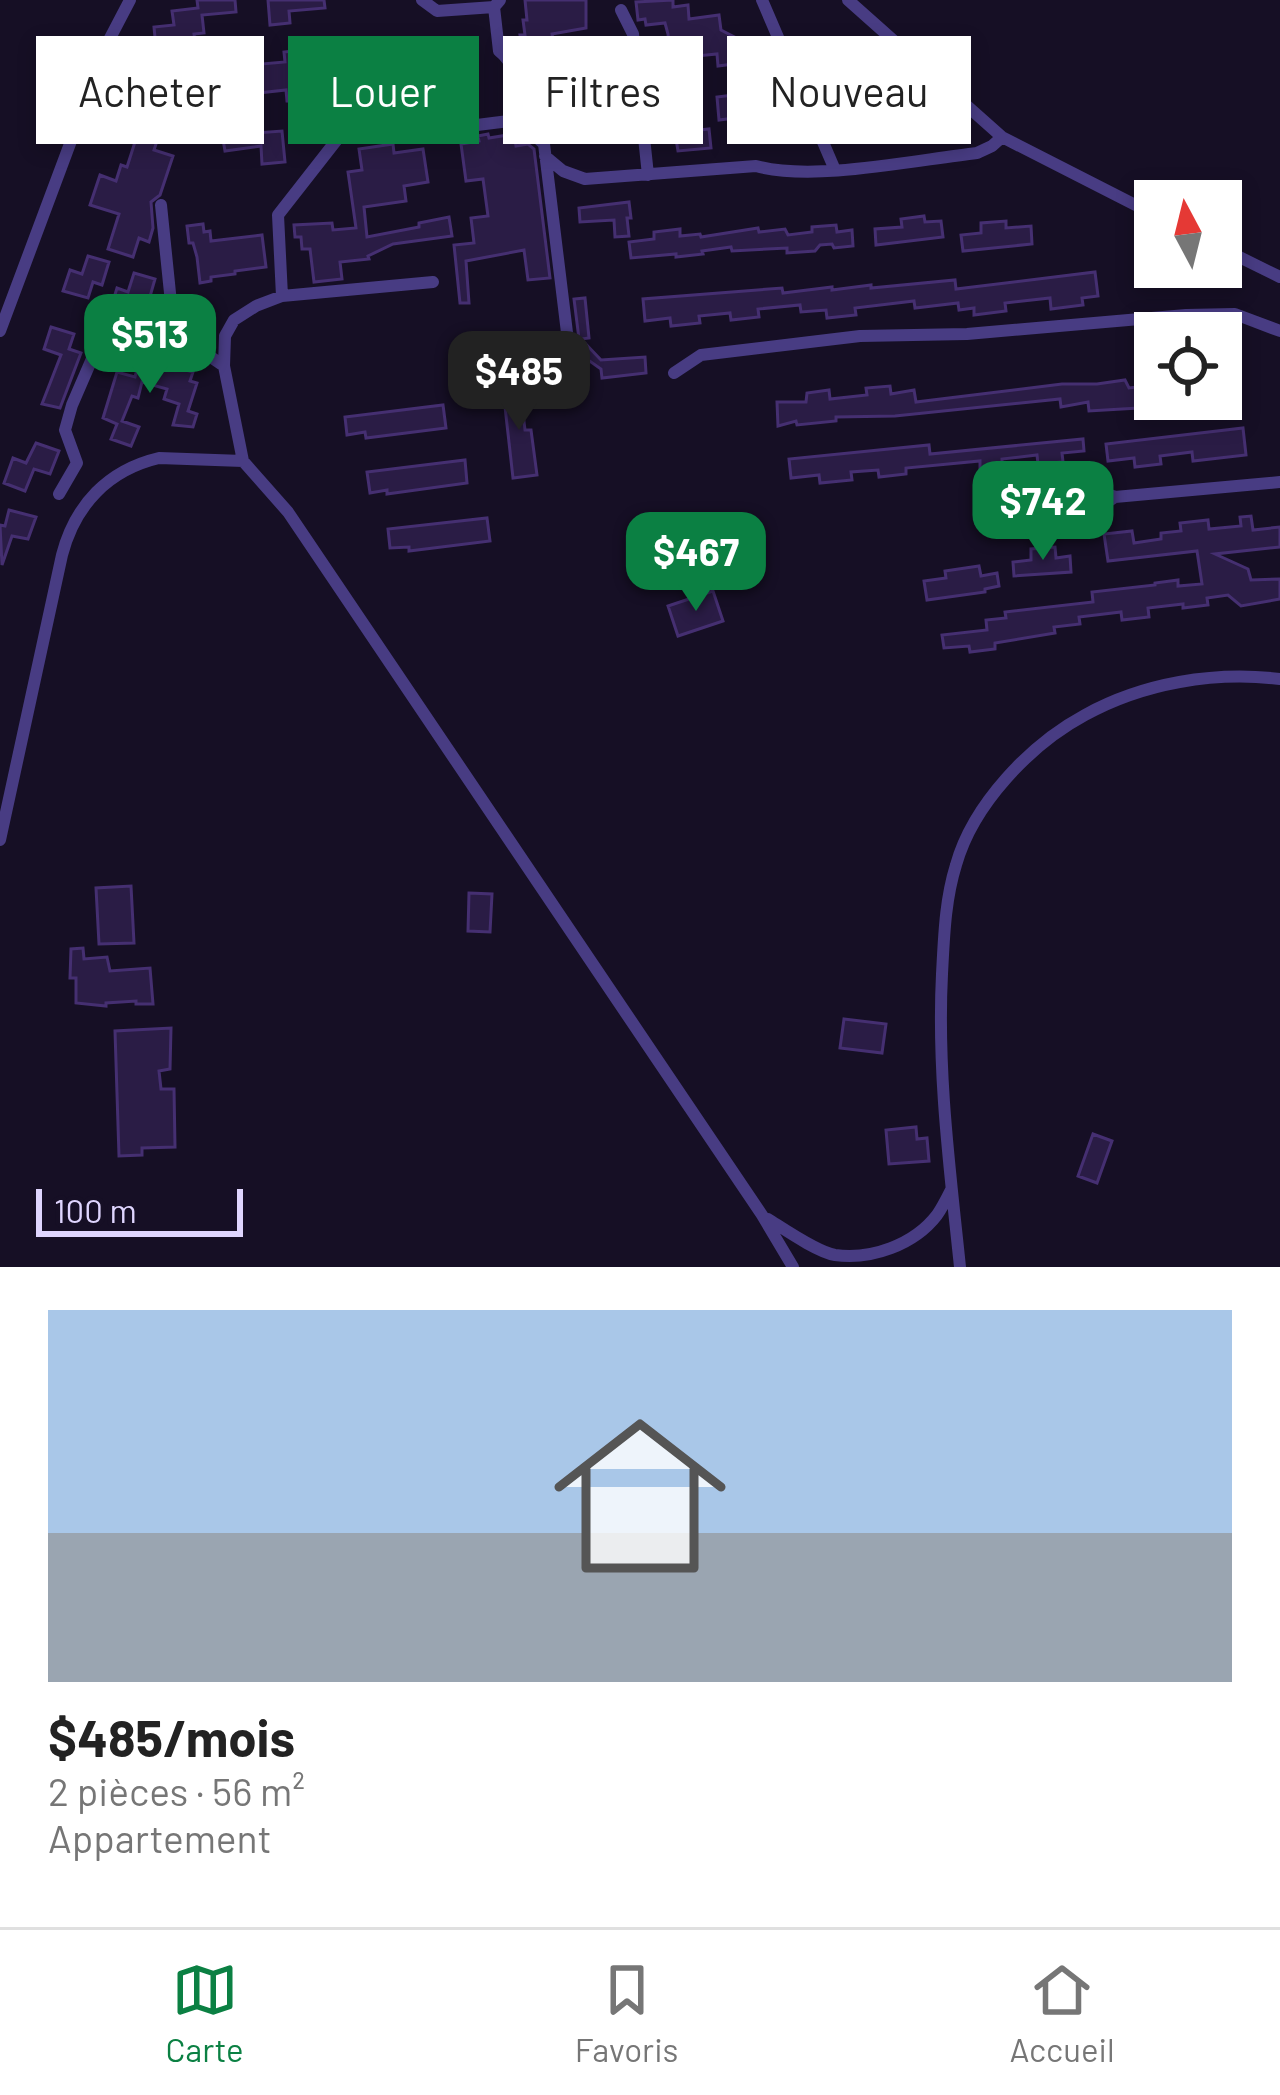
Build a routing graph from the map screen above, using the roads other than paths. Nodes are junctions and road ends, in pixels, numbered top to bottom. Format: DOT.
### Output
graph roads {
  1 [pos="130,0"];
  2 [pos="422,0"];
  3 [pos="762,0"];
  4 [pos="848,0"];
  5 [pos="497,3"];
  6 [pos="621,10"];
  7 [pos="503,54"];
  8 [pos="503,122"];
  9 [pos="1003,137"];
  10 [pos="544,144"];
  11 [pos="545,156"];
  12 [pos="835,170"];
  13 [pos="647,175"];
  14 [pos="1134,204"];
  15 [pos="161,205"];
  16 [pos="1242,258"];
  17 [pos="1280,277"];
  18 [pos="434,282"];
  19 [pos="282,296"];
  20 [pos="0,331"];
  21 [pos="1280,331"];
  22 [pos="174,332"];
  23 [pos="569,349"];
  24 [pos="224,366"];
  25 [pos="674,374"];
  26 [pos="243,460"];
  27 [pos="1280,482"];
  28 [pos="59,494"];
  29 [pos="1115,497"];
  30 [pos="1280,679"];
  31 [pos="0,835"];
  32 [pos="952,1189"];
  33 [pos="762,1215"];
  34 [pos="793,1267"];
  35 [pos="960,1267"];
  1 -- 20 [label="street"];
  2 -- 5 [label="street"];
  3 -- 12 [label="street"];
  4 -- 9 [label="street"];
  5 -- 7 [label="street"];
  6 -- 13 [label="street"];
  8 -- 19 [label="street"];
  9 -- 12 [label="street"];
  9 -- 14 [label="street"];
  10 -- 11 [label="street"];
  11 -- 13 [label="street"];
  11 -- 23 [label="street"];
  12 -- 13 [label="street"];
  15 -- 22 [label="street"];
  16 -- 17 [label="street"];
  18 -- 19 [label="street"];
  19 -- 24 [label="street"];
  21 -- 25 [label="street"];
  22 -- 24 [label="street"];
  22 -- 28 [label="street"];
  24 -- 26 [label="street"];
  26 -- 31 [label="street"];
  26 -- 33 [label="street"];
  27 -- 29 [label="street"];
  29 -- 29 [label="street"];
  30 -- 32 [label="street"];
  32 -- 33 [label="street"];
  32 -- 35 [label="street"];
  33 -- 34 [label="street"];
}
